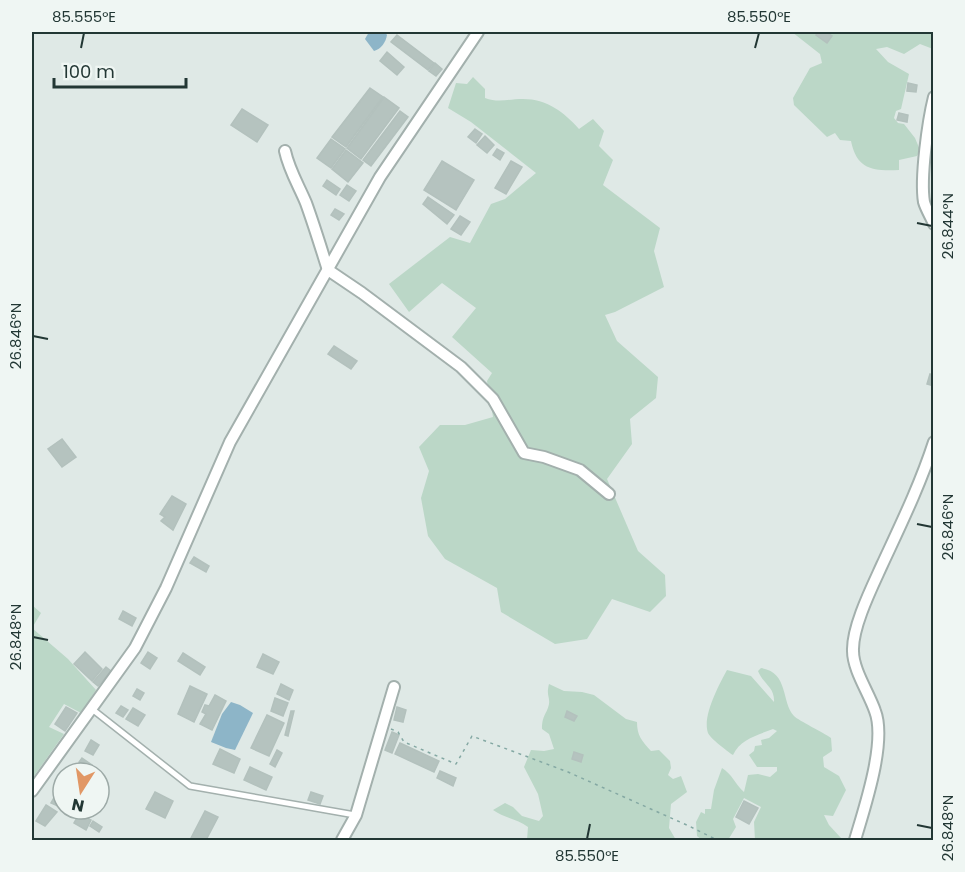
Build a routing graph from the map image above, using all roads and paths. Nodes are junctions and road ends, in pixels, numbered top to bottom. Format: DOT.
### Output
graph roads {
  1 [pos="478,32"];
  2 [pos="933,97"];
  3 [pos="285,151"];
  4 [pos="933,224"];
  5 [pos="328,270"];
  6 [pos="933,442"];
  7 [pos="609,494"];
  8 [pos="394,687"];
  9 [pos="92,709"];
  10 [pos="382,726"];
  11 [pos="32,791"];
  12 [pos="356,815"];
  13 [pos="342,840"];
  14 [pos="717,840"];
  15 [pos="855,840"];
  1 -- 5 [label="street"];
  2 -- 4 [label="street"];
  3 -- 5 [label="street"];
  5 -- 7 [label="street"];
  5 -- 9 [label="street"];
  6 -- 15 [label="street"];
  8 -- 10 [label="street"];
  9 -- 11 [label="street"];
  9 -- 12 [label="lane"];
  10 -- 12 [label="street"];
  10 -- 14 [label="path"];
  12 -- 13 [label="street"];
}
